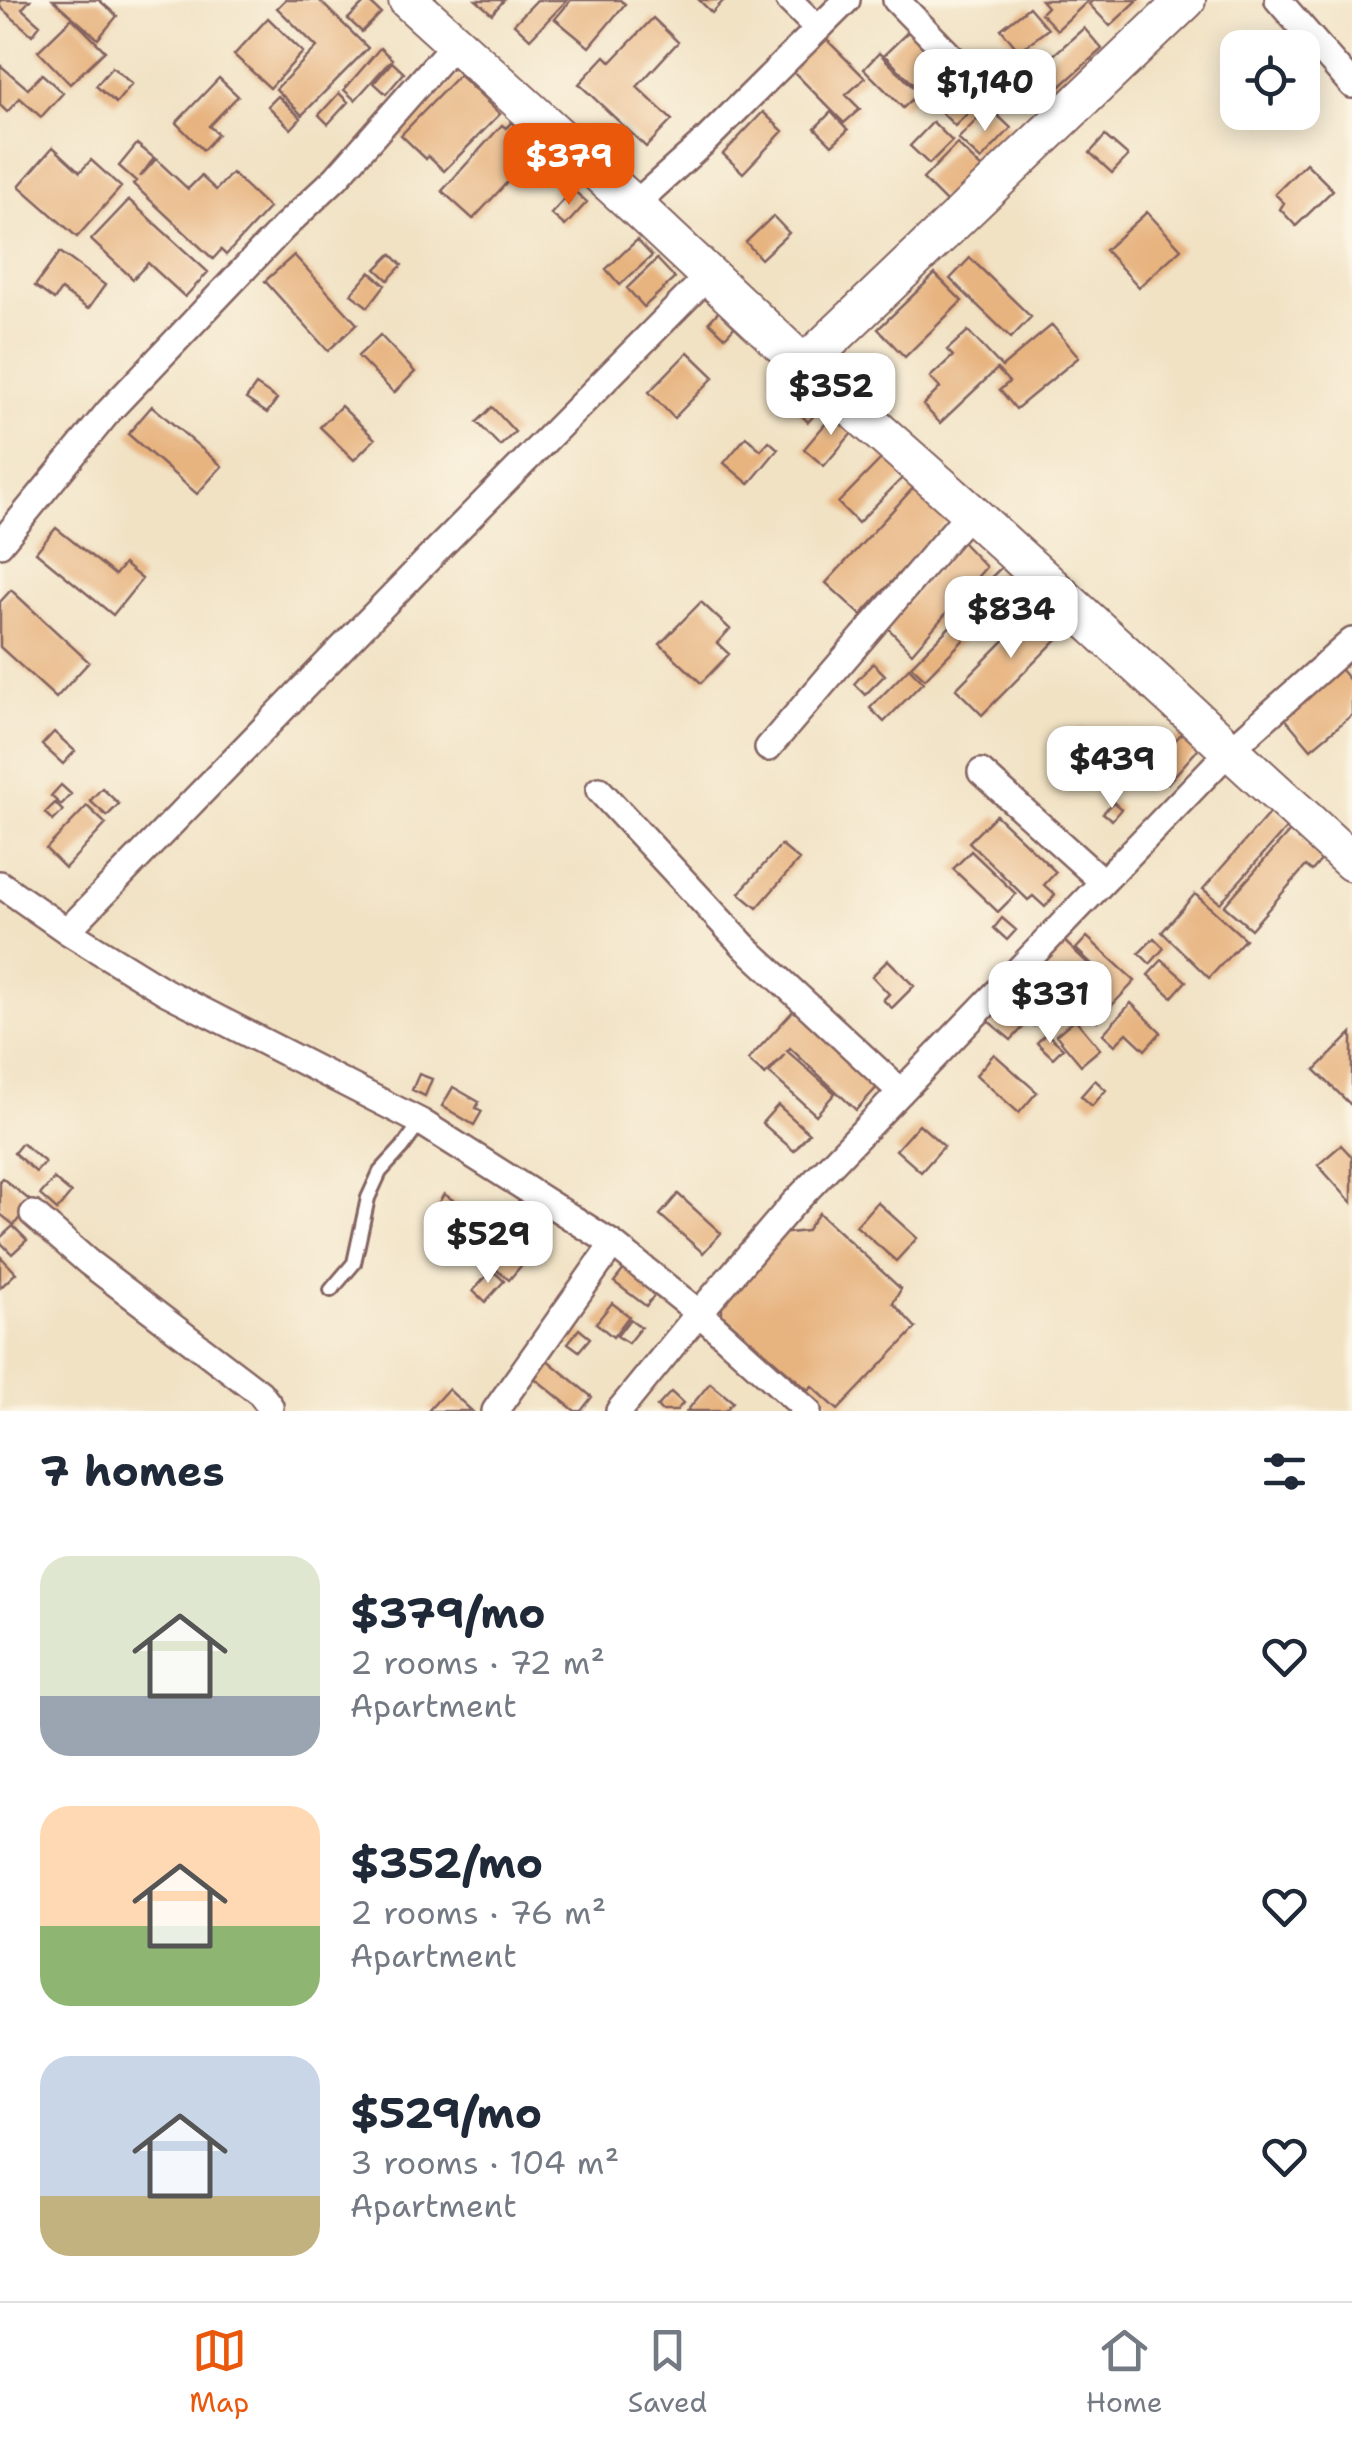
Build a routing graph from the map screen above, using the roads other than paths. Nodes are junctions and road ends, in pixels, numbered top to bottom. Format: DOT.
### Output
graph roads {
  1 [pos="408,0"];
  2 [pos="790,0"];
  3 [pos="847,0"];
  4 [pos="896,0"];
  5 [pos="1186,0"];
  6 [pos="1278,0"];
  7 [pos="817,28"];
  8 [pos="455,42"];
  9 [pos="964,70"];
  10 [pos="1352,85"];
  11 [pos="634,205"];
  12 [pos="708,276"];
  13 [pos="804,365"];
  14 [pos="970,512"];
  15 [pos="0,544"];
  16 [pos="1352,642"];
  17 [pos="768,748"];
  18 [pos="1231,749"];
  19 [pos="980,772"];
  20 [pos="599,790"];
  21 [pos="1352,862"];
  22 [pos="1104,882"];
  23 [pos="0,884"];
  24 [pos="67,930"];
  25 [pos="901,1092"];
  26 [pos="421,1122"];
  27 [pos="33,1214"];
  28 [pos="613,1244"];
  29 [pos="331,1290"];
  30 [pos="699,1313"];
  31 [pos="268,1411"];
  32 [pos="495,1411"];
  33 [pos="618,1411"];
  34 [pos="808,1411"];
  1 -- 8 [label="street"];
  2 -- 7 [label="street"];
  3 -- 7 [label="street"];
  4 -- 9 [label="street"];
  5 -- 13 [label="street"];
  6 -- 10 [label="street"];
  7 -- 11 [label="street"];
  8 -- 11 [label="street"];
  8 -- 15 [label="street"];
  11 -- 12 [label="street"];
  12 -- 13 [label="street"];
  12 -- 24 [label="street"];
  13 -- 14 [label="street"];
  14 -- 17 [label="street"];
  14 -- 18 [label="street"];
  16 -- 18 [label="street"];
  18 -- 21 [label="street"];
  18 -- 22 [label="street"];
  19 -- 22 [label="street"];
  20 -- 25 [label="street"];
  22 -- 25 [label="street"];
  23 -- 24 [label="street"];
  24 -- 26 [label="street"];
  25 -- 30 [label="street"];
  26 -- 28 [label="street"];
  26 -- 29 [label="lane"];
  27 -- 31 [label="street"];
  28 -- 30 [label="street"];
  28 -- 32 [label="street"];
  30 -- 33 [label="street"];
  30 -- 34 [label="street"];
}
